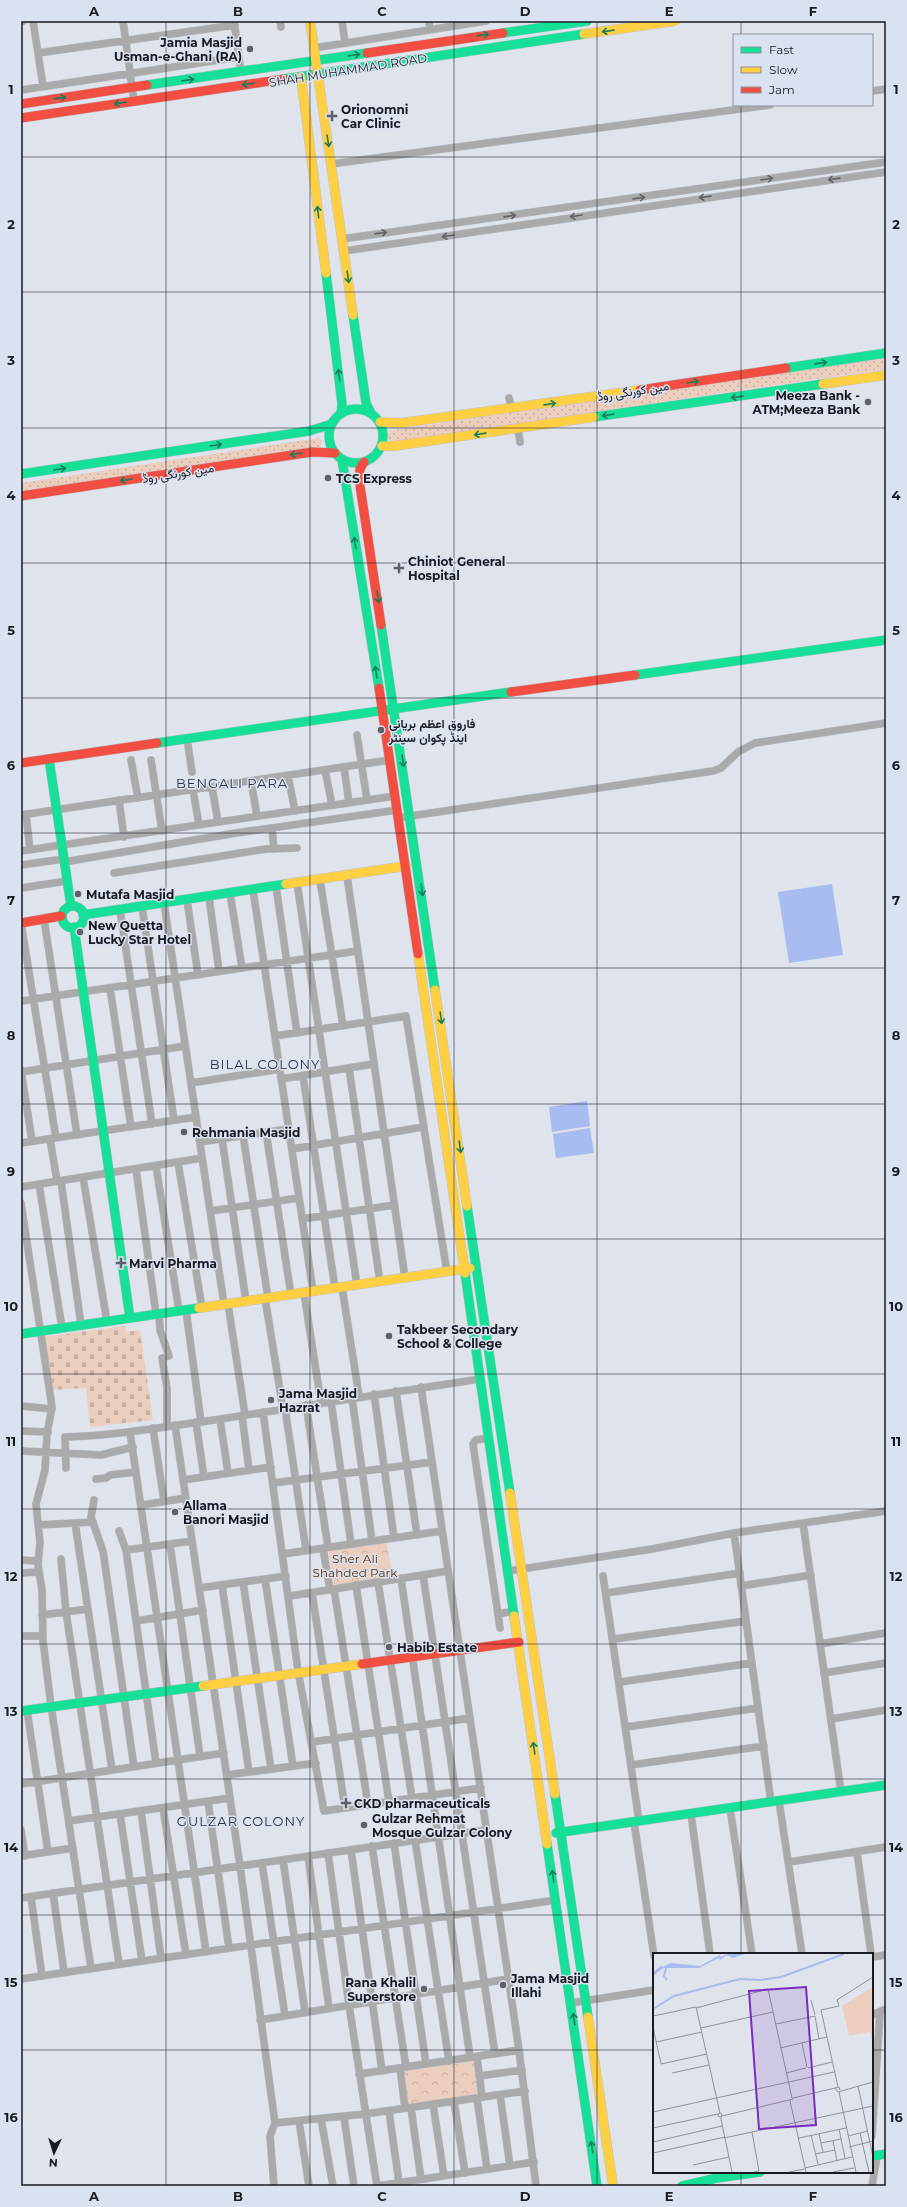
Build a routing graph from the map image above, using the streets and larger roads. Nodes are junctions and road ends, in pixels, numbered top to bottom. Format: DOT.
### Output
graph roads {
  1 [pos="33,21"];
  2 [pos="123,21"];
  3 [pos="310,21"];
  4 [pos="342,21"];
  5 [pos="429,21"];
  6 [pos="486,21"];
  7 [pos="587,21"];
  8 [pos="675,21"];
  9 [pos="235,23"];
  10 [pos="652,23"];
  11 [pos="430,30"];
  12 [pos="126,41"];
  13 [pos="345,43"];
  14 [pos="314,48"];
  15 [pos="38,53"];
  16 [pos="239,57"];
  17 [pos="316,61"];
  18 [pos="241,72"];
  19 [pos="130,74"];
  20 [pos="318,75"];
  21 [pos="301,77"];
  22 [pos="43,86"];
  23 [pos="132,88"];
  24 [pos="886,88"];
  25 [pos="21,90"];
  26 [pos="873,90"];
  27 [pos="134,101"];
  28 [pos="21,104"];
  29 [pos="763,106"];
  30 [pos="21,118"];
  31 [pos="886,162"];
  32 [pos="331,164"];
  33 [pos="850,167"];
  34 [pos="886,172"];
  35 [pos="798,175"];
  36 [pos="852,177"];
  37 [pos="799,184"];
  38 [pos="542,211"];
  39 [pos="543,221"];
  40 [pos="410,229"];
  41 [pos="342,238"];
  42 [pos="412,241"];
  43 [pos="344,251"];
  44 [pos="886,353"];
  45 [pos="886,375"];
  46 [pos="509,398"];
  47 [pos="512,409"];
  48 [pos="341,414"];
  49 [pos="371,414"];
  50 [pos="380,422"];
  51 [pos="332,424"];
  52 [pos="518,428"];
  53 [pos="520,442"];
  54 [pos="382,446"];
  55 [pos="335,453"];
  56 [pos="342,460"];
  57 [pos="364,462"];
  58 [pos="21,474"];
  59 [pos="21,496"];
  60 [pos="886,640"];
  61 [pos="395,709"];
  62 [pos="383,710"];
  63 [pos="886,724"];
  64 [pos="358,735"];
  65 [pos="187,739"];
  66 [pos="49,759"];
  67 [pos="132,760"];
  68 [pos="151,760"];
  69 [pos="390,760"];
  70 [pos="21,763"];
  71 [pos="362,765"];
  72 [pos="344,767"];
  73 [pos="325,770"];
  74 [pos="192,772"];
  75 [pos="288,776"];
  76 [pos="251,781"];
  77 [pos="212,787"];
  78 [pos="193,790"];
  79 [pos="156,795"];
  80 [pos="395,796"];
  81 [pos="138,798"];
  82 [pos="119,800"];
  83 [pos="367,800"];
  84 [pos="349,803"];
  85 [pos="332,805"];
  86 [pos="56,810"];
  87 [pos="295,811"];
  88 [pos="398,814"];
  89 [pos="24,815"];
  90 [pos="257,816"];
  91 [pos="411,816"];
  92 [pos="218,822"];
  93 [pos="199,825"];
  94 [pos="272,828"];
  95 [pos="162,831"];
  96 [pos="124,836"];
  97 [pos="62,846"];
  98 [pos="297,848"];
  99 [pos="30,850"];
  100 [pos="274,850"];
  101 [pos="21,851"];
  102 [pos="64,860"];
  103 [pos="21,865"];
  104 [pos="406,866"];
  105 [pos="114,873"];
  106 [pos="347,876"];
  107 [pos="320,880"];
  108 [pos="67,881"];
  109 [pos="297,883"];
  110 [pos="276,886"];
  111 [pos="21,888"];
  112 [pos="253,890"];
  113 [pos="230,893"];
  114 [pos="209,897"];
  115 [pos="187,900"];
  116 [pos="164,903"];
  117 [pos="71,906"];
  118 [pos="142,907"];
  119 [pos="120,910"];
  120 [pos="83,915"];
  121 [pos="62,916"];
  122 [pos="44,919"];
  123 [pos="21,923"];
  124 [pos="74,927"];
  125 [pos="357,951"];
  126 [pos="332,955"];
  127 [pos="308,958"];
  128 [pos="287,961"];
  129 [pos="264,965"];
  130 [pos="242,968"];
  131 [pos="220,971"];
  132 [pos="198,975"];
  133 [pos="175,978"];
  134 [pos="153,981"];
  135 [pos="131,985"];
  136 [pos="110,988"];
  137 [pos="83,992"];
  138 [pos="56,996"];
  139 [pos="34,999"];
  140 [pos="21,1001"];
  141 [pos="367,1022"];
  142 [pos="342,1026"];
  143 [pos="319,1030"];
  144 [pos="297,1033"];
  145 [pos="275,1036"];
  146 [pos="185,1046"];
  147 [pos="163,1049"];
  148 [pos="142,1053"];
  149 [pos="120,1056"];
  150 [pos="93,1061"];
  151 [pos="373,1064"];
  152 [pos="66,1065"];
  153 [pos="45,1068"];
  154 [pos="349,1068"];
  155 [pos="280,1069"];
  156 [pos="21,1072"];
  157 [pos="325,1072"];
  158 [pos="303,1076"];
  159 [pos="281,1079"];
  160 [pos="191,1083"];
  161 [pos="196,1117"];
  162 [pos="174,1120"];
  163 [pos="152,1124"];
  164 [pos="131,1127"];
  165 [pos="423,1127"];
  166 [pos="288,1129"];
  167 [pos="104,1131"];
  168 [pos="266,1132"];
  169 [pos="384,1134"];
  170 [pos="77,1135"];
  171 [pos="243,1135"];
  172 [pos="53,1138"];
  173 [pos="359,1138"];
  174 [pos="222,1139"];
  175 [pos="32,1141"];
  176 [pos="200,1142"];
  177 [pos="336,1142"];
  178 [pos="21,1143"];
  179 [pos="314,1146"];
  180 [pos="292,1149"];
  181 [pos="202,1158"];
  182 [pos="178,1162"];
  183 [pos="156,1166"];
  184 [pos="136,1169"];
  185 [pos="110,1173"];
  186 [pos="83,1177"];
  187 [pos="59,1181"];
  188 [pos="39,1184"];
  189 [pos="21,1187"];
  190 [pos="299,1198"];
  191 [pos="277,1201"];
  192 [pos="21,1203"];
  193 [pos="254,1205"];
  194 [pos="394,1205"];
  195 [pos="232,1208"];
  196 [pos="370,1208"];
  197 [pos="210,1211"];
  198 [pos="346,1212"];
  199 [pos="324,1215"];
  200 [pos="302,1219"];
  201 [pos="24,1237"];
  202 [pos="478,1267"];
  203 [pos="465,1269"];
  204 [pos="447,1272"];
  205 [pos="405,1278"];
  206 [pos="380,1282"];
  207 [pos="357,1285"];
  208 [pos="339,1288"];
  209 [pos="308,1292"];
  210 [pos="291,1295"];
  211 [pos="267,1298"];
  212 [pos="246,1301"];
  213 [pos="226,1304"];
  214 [pos="202,1308"];
  215 [pos="182,1311"];
  216 [pos="157,1314"];
  217 [pos="130,1318"];
  218 [pos="107,1322"];
  219 [pos="81,1325"];
  220 [pos="62,1328"];
  221 [pos="41,1331"];
  222 [pos="21,1334"];
  223 [pos="480,1379"];
  224 [pos="421,1387"];
  225 [pos="396,1391"];
  226 [pos="374,1394"];
  227 [pos="356,1397"];
  228 [pos="330,1401"];
  229 [pos="321,1402"];
  230 [pos="306,1405"];
  231 [pos="21,1406"];
  232 [pos="284,1408"];
  233 [pos="52,1409"];
  234 [pos="263,1412"];
  235 [pos="244,1415"];
  236 [pos="220,1419"];
  237 [pos="198,1422"];
  238 [pos="175,1425"];
  239 [pos="167,1426"];
  240 [pos="153,1428"];
  241 [pos="21,1431"];
  242 [pos="48,1432"];
  243 [pos="130,1432"];
  244 [pos="486,1439"];
  245 [pos="133,1448"];
  246 [pos="21,1451"];
  247 [pos="46,1452"];
  248 [pos="66,1453"];
  249 [pos="432,1462"];
  250 [pos="407,1465"];
  251 [pos="271,1467"];
  252 [pos="66,1468"];
  253 [pos="384,1468"];
  254 [pos="249,1470"];
  255 [pos="362,1471"];
  256 [pos="136,1472"];
  257 [pos="228,1473"];
  258 [pos="341,1474"];
  259 [pos="204,1477"];
  260 [pos="317,1477"];
  261 [pos="96,1479"];
  262 [pos="183,1480"];
  263 [pos="296,1480"];
  264 [pos="273,1484"];
  265 [pos="186,1498"];
  266 [pos="94,1500"];
  267 [pos="164,1501"];
  268 [pos="142,1505"];
  269 [pos="886,1511"];
  270 [pos="92,1522"];
  271 [pos="75,1523"];
  272 [pos="803,1523"];
  273 [pos="38,1525"];
  274 [pos="119,1531"];
  275 [pos="442,1531"];
  276 [pos="734,1532"];
  277 [pos="417,1535"];
  278 [pos="394,1538"];
  279 [pos="192,1541"];
  280 [pos="372,1541"];
  281 [pos="170,1544"];
  282 [pos="351,1544"];
  283 [pos="148,1547"];
  284 [pos="326,1548"];
  285 [pos="126,1550"];
  286 [pos="306,1550"];
  287 [pos="283,1554"];
  288 [pos="61,1559"];
  289 [pos="21,1560"];
  290 [pos="38,1561"];
  291 [pos="522,1569"];
  292 [pos="448,1571"];
  293 [pos="508,1571"];
  294 [pos="39,1572"];
  295 [pos="21,1573"];
  296 [pos="740,1573"];
  297 [pos="423,1575"];
  298 [pos="811,1575"];
  299 [pos="286,1576"];
  300 [pos="603,1576"];
  301 [pos="401,1578"];
  302 [pos="266,1579"];
  303 [pos="243,1582"];
  304 [pos="378,1582"];
  305 [pos="222,1585"];
  306 [pos="356,1586"];
  307 [pos="742,1586"];
  308 [pos="199,1588"];
  309 [pos="332,1589"];
  310 [pos="312,1592"];
  311 [pos="606,1593"];
  312 [pos="290,1596"];
  313 [pos="88,1609"];
  314 [pos="202,1610"];
  315 [pos="66,1612"];
  316 [pos="505,1612"];
  317 [pos="180,1614"];
  318 [pos="42,1615"];
  319 [pos="158,1617"];
  320 [pos="746,1620"];
  321 [pos="136,1621"];
  322 [pos="500,1628"];
  323 [pos="885,1633"];
  324 [pos="21,1636"];
  325 [pos="43,1636"];
  326 [pos="614,1639"];
  327 [pos="513,1643"];
  328 [pos="820,1644"];
  329 [pos="459,1651"];
  330 [pos="434,1654"];
  331 [pos="412,1657"];
  332 [pos="390,1660"];
  333 [pos="368,1662"];
  334 [pos="752,1663"];
  335 [pos="886,1663"];
  336 [pos="345,1665"];
  337 [pos="324,1668"];
  338 [pos="298,1671"];
  339 [pos="824,1673"];
  340 [pos="280,1674"];
  341 [pos="258,1677"];
  342 [pos="236,1680"];
  343 [pos="620,1682"];
  344 [pos="213,1683"];
  345 [pos="191,1686"];
  346 [pos="168,1690"];
  347 [pos="146,1693"];
  348 [pos="123,1696"];
  349 [pos="102,1699"];
  350 [pos="79,1702"];
  351 [pos="51,1706"];
  352 [pos="758,1708"];
  353 [pos="24,1710"];
  354 [pos="886,1710"];
  355 [pos="470,1718"];
  356 [pos="831,1719"];
  357 [pos="445,1722"];
  358 [pos="422,1725"];
  359 [pos="626,1727"];
  360 [pos="400,1729"];
  361 [pos="378,1732"];
  362 [pos="356,1735"];
  363 [pos="334,1739"];
  364 [pos="312,1742"];
  365 [pos="764,1746"];
  366 [pos="224,1753"];
  367 [pos="200,1756"];
  368 [pos="179,1760"];
  369 [pos="156,1763"];
  370 [pos="316,1763"];
  371 [pos="631,1765"];
  372 [pos="293,1766"];
  373 [pos="134,1767"];
  374 [pos="271,1769"];
  375 [pos="112,1770"];
  376 [pos="249,1772"];
  377 [pos="90,1773"];
  378 [pos="227,1775"];
  379 [pos="63,1778"];
  380 [pos="37,1781"];
  381 [pos="21,1784"];
  382 [pos="886,1785"];
  383 [pos="481,1788"];
  384 [pos="455,1792"];
  385 [pos="841,1792"];
  386 [pos="433,1795"];
  387 [pos="230,1798"];
  388 [pos="412,1798"];
  389 [pos="775,1801"];
  390 [pos="208,1802"];
  391 [pos="389,1802"];
  392 [pos="185,1805"];
  393 [pos="368,1805"];
  394 [pos="163,1808"];
  395 [pos="345,1808"];
  396 [pos="730,1808"];
  397 [pos="141,1811"];
  398 [pos="120,1814"];
  399 [pos="691,1814"];
  400 [pos="97,1818"];
  401 [pos="69,1822"];
  402 [pos="636,1822"];
  403 [pos="21,1830"];
  404 [pos="486,1830"];
  405 [pos="461,1833"];
  406 [pos="562,1833"];
  407 [pos="547,1835"];
  408 [pos="439,1837"];
  409 [pos="415,1840"];
  410 [pos="394,1843"];
  411 [pos="372,1846"];
  412 [pos="886,1847"];
  413 [pos="73,1848"];
  414 [pos="351,1850"];
  415 [pos="48,1852"];
  416 [pos="857,1852"];
  417 [pos="328,1853"];
  418 [pos="23,1856"];
  419 [pos="308,1856"];
  420 [pos="283,1860"];
  421 [pos="789,1862"];
  422 [pos="262,1863"];
  423 [pos="240,1866"];
  424 [pos="218,1869"];
  425 [pos="195,1873"];
  426 [pos="173,1876"];
  427 [pos="150,1879"];
  428 [pos="130,1882"];
  429 [pos="108,1885"];
  430 [pos="79,1890"];
  431 [pos="53,1894"];
  432 [pos="31,1897"];
  433 [pos="21,1898"];
  434 [pos="556,1900"];
  435 [pos="497,1908"];
  436 [pos="473,1912"];
  437 [pos="450,1915"];
  438 [pos="427,1919"];
  439 [pos="406,1922"];
  440 [pos="384,1925"];
  441 [pos="362,1928"];
  442 [pos="339,1932"];
  443 [pos="318,1935"];
  444 [pos="294,1938"];
  445 [pos="274,1942"];
  446 [pos="251,1945"];
  447 [pos="229,1948"];
  448 [pos="206,1952"];
  449 [pos="654,1953"];
  450 [pos="710,1953"];
  451 [pos="752,1953"];
  452 [pos="802,1953"];
  453 [pos="871,1953"];
  454 [pos="186,1955"];
  455 [pos="886,1955"];
  456 [pos="873,1957"];
  457 [pos="161,1958"];
  458 [pos="142,1961"];
  459 [pos="119,1964"];
  460 [pos="91,1968"];
  461 [pos="64,1972"];
  462 [pos="42,1976"];
  463 [pos="21,1979"];
  464 [pos="508,1979"];
  465 [pos="484,1983"];
  466 [pos="460,1987"];
  467 [pos="438,1990"];
  468 [pos="653,1990"];
  469 [pos="416,1994"];
  470 [pos="395,1998"];
  471 [pos="372,2001"];
  472 [pos="586,2001"];
  473 [pos="571,2003"];
  474 [pos="349,2005"];
  475 [pos="329,2008"];
  476 [pos="883,2010"];
  477 [pos="305,2012"];
  478 [pos="873,2015"];
  479 [pos="285,2016"];
  480 [pos="260,2020"];
  481 [pos="886,2042"];
  482 [pos="878,2046"];
  483 [pos="519,2050"];
  484 [pos="495,2054"];
  485 [pos="473,2057"];
  486 [pos="449,2061"];
  487 [pos="426,2064"];
  488 [pos="403,2068"];
  489 [pos="522,2070"];
  490 [pos="382,2071"];
  491 [pos="359,2074"];
  492 [pos="479,2076"];
  493 [pos="525,2091"];
  494 [pos="500,2095"];
  495 [pos="480,2098"];
  496 [pos="454,2101"];
  497 [pos="433,2104"];
  498 [pos="408,2108"];
  499 [pos="389,2111"];
  500 [pos="365,2114"];
  501 [pos="344,2116"];
  502 [pos="321,2119"];
  503 [pos="299,2121"];
  504 [pos="873,2121"];
  505 [pos="274,2123"];
  506 [pos="878,2155"];
  507 [pos="534,2162"];
  508 [pos="510,2166"];
  509 [pos="487,2169"];
  510 [pos="465,2173"];
  511 [pos="746,2173"];
  512 [pos="717,2175"];
  513 [pos="444,2176"];
  514 [pos="421,2179"];
  515 [pos="399,2183"];
  516 [pos="274,2186"];
  517 [pos="309,2186"];
  518 [pos="332,2186"];
  519 [pos="354,2186"];
  520 [pos="378,2186"];
  521 [pos="536,2186"];
  522 [pos="597,2186"];
  523 [pos="613,2186"];
  524 [pos="682,2186"];
  525 [pos="872,2186"];
  1 -- 15 [label="street"];
  2 -- 12 [label="street"];
  3 -- 14 [label="street"];
  4 -- 13 [label="street"];
  5 -- 11 [label="street"];
  6 -- 11 [label="street"];
  17 -- 7 [label="street, SHAH MUHAMMAD ROAD, one-way"];
  8 -- 10 [label="street, SHAH MUHAMMAD ROAD"];
  9 -- 12 [label="street"];
  9 -- 16 [label="street"];
  10 -- 20 [label="street, SHAH MUHAMMAD ROAD, one-way"];
  11 -- 13 [label="street"];
  12 -- 15 [label="street"];
  12 -- 19 [label="street"];
  13 -- 14 [label="street"];
  14 -- 17 [label="street"];
  15 -- 22 [label="street"];
  16 -- 18 [label="street"];
  16 -- 19 [label="street"];
  17 -- 18 [label="street, SHAH MUHAMMAD ROAD"];
  17 -- 20 [label="street"];
  17 -- 21 [label="street"];
  23 -- 18 [label="street, SHAH MUHAMMAD ROAD, one-way"];
  19 -- 22 [label="street"];
  19 -- 23 [label="street"];
  20 -- 21 [label="street, SHAH MUHAMMAD ROAD"];
  20 -- 32 [label="street, one-way"];
  21 -- 27 [label="street, SHAH MUHAMMAD ROAD, one-way"];
  48 -- 21 [label="street, one-way"];
  22 -- 25 [label="street"];
  23 -- 27 [label="street"];
  28 -- 23 [label="street, SHAH MUHAMMAD ROAD, one-way"];
  24 -- 26 [label="street"];
  27 -- 30 [label="street, SHAH MUHAMMAD ROAD, one-way"];
  29 -- 32 [label="street"];
  31 -- 33 [label="street"];
  32 -- 41 [label="street"];
  33 -- 35 [label="street"];
  33 -- 36 [label="street"];
  34 -- 36 [label="street"];
  35 -- 37 [label="street"];
  38 -- 35 [label="street, one-way"];
  36 -- 37 [label="street, one-way"];
  37 -- 39 [label="street, one-way"];
  38 -- 39 [label="street"];
  40 -- 38 [label="street, one-way"];
  39 -- 42 [label="street, one-way"];
  41 -- 40 [label="street, one-way"];
  40 -- 42 [label="street"];
  41 -- 43 [label="street"];
  42 -- 43 [label="street"];
  43 -- 49 [label="street, one-way"];
  47 -- 44 [label="street, مین کورنگی روڈ, one-way"];
  45 -- 52 [label="street, مین کورنگی روڈ, one-way"];
  46 -- 47 [label="street"];
  47 -- 50 [label="street, مین کورنگی روڈ"];
  48 -- 49 [label="street"];
  48 -- 51 [label="street"];
  49 -- 50 [label="street"];
  50 -- 54 [label="street"];
  51 -- 55 [label="street"];
  58 -- 51 [label="street, مین کورنگی روڈ, one-way"];
  52 -- 53 [label="street"];
  52 -- 54 [label="street, مین کورنگی روڈ, one-way"];
  54 -- 57 [label="street"];
  55 -- 56 [label="street"];
  55 -- 59 [label="street, مین کورنگی روڈ, one-way"];
  56 -- 57 [label="street"];
  62 -- 56 [label="street, one-way"];
  57 -- 61 [label="street, one-way"];
  60 -- 61 [label="street"];
  61 -- 62 [label="street"];
  61 -- 91 [label="street, one-way"];
  62 -- 65 [label="street"];
  62 -- 69 [label="street"];
  63 -- 91 [label="street"];
  64 -- 71 [label="street"];
  65 -- 66 [label="street"];
  65 -- 74 [label="street"];
  66 -- 70 [label="street"];
  66 -- 86 [label="street"];
  67 -- 81 [label="street"];
  68 -- 79 [label="street"];
  69 -- 71 [label="street"];
  69 -- 80 [label="street"];
  71 -- 72 [label="street"];
  71 -- 83 [label="street"];
  72 -- 73 [label="street"];
  72 -- 84 [label="street"];
  73 -- 75 [label="street"];
  73 -- 85 [label="street"];
  75 -- 76 [label="street"];
  75 -- 87 [label="street"];
  76 -- 77 [label="street"];
  76 -- 90 [label="street"];
  77 -- 78 [label="street"];
  77 -- 92 [label="street"];
  78 -- 79 [label="street"];
  78 -- 93 [label="street"];
  79 -- 81 [label="street"];
  79 -- 95 [label="street"];
  80 -- 83 [label="street"];
  80 -- 88 [label="street"];
  81 -- 82 [label="street"];
  82 -- 86 [label="street"];
  82 -- 96 [label="street"];
  83 -- 84 [label="street"];
  84 -- 85 [label="street"];
  85 -- 87 [label="street"];
  86 -- 89 [label="street"];
  86 -- 97 [label="street"];
  87 -- 90 [label="street"];
  88 -- 91 [label="street"];
  88 -- 94 [label="street"];
  88 -- 104 [label="street"];
  89 -- 99 [label="street"];
  90 -- 92 [label="street"];
  91 -- 202 [label="street, one-way"];
  92 -- 93 [label="street"];
  93 -- 95 [label="street"];
  94 -- 100 [label="street"];
  94 -- 102 [label="street"];
  95 -- 96 [label="street"];
  96 -- 97 [label="street"];
  97 -- 99 [label="street"];
  97 -- 102 [label="street"];
  98 -- 100 [label="street"];
  99 -- 101 [label="street"];
  100 -- 105 [label="street"];
  102 -- 103 [label="street"];
  102 -- 108 [label="street"];
  104 -- 106 [label="street"];
  104 -- 203 [label="street"];
  106 -- 107 [label="street"];
  106 -- 125 [label="street"];
  107 -- 109 [label="street"];
  107 -- 126 [label="street"];
  108 -- 111 [label="street"];
  108 -- 117 [label="street"];
  109 -- 110 [label="street"];
  109 -- 127 [label="street"];
  110 -- 112 [label="street"];
  110 -- 128 [label="street"];
  112 -- 113 [label="street"];
  112 -- 129 [label="street"];
  113 -- 114 [label="street"];
  113 -- 130 [label="street"];
  114 -- 115 [label="street"];
  114 -- 131 [label="street"];
  115 -- 116 [label="street"];
  115 -- 132 [label="street"];
  116 -- 118 [label="street"];
  116 -- 133 [label="street"];
  117 -- 120 [label="street"];
  117 -- 121 [label="street"];
  118 -- 119 [label="street"];
  118 -- 134 [label="street"];
  119 -- 120 [label="street"];
  119 -- 135 [label="street"];
  120 -- 124 [label="street"];
  121 -- 122 [label="street"];
  121 -- 124 [label="street"];
  122 -- 123 [label="street"];
  122 -- 138 [label="street"];
  123 -- 139 [label="street"];
  124 -- 137 [label="street"];
  125 -- 126 [label="street"];
  125 -- 141 [label="street"];
  126 -- 127 [label="street"];
  126 -- 142 [label="street"];
  127 -- 128 [label="street"];
  127 -- 143 [label="street"];
  128 -- 129 [label="street"];
  128 -- 144 [label="street"];
  129 -- 130 [label="street"];
  129 -- 145 [label="street"];
  130 -- 131 [label="street"];
  131 -- 132 [label="street"];
  132 -- 133 [label="street"];
  133 -- 134 [label="street"];
  133 -- 146 [label="street"];
  134 -- 135 [label="street"];
  134 -- 147 [label="street"];
  135 -- 136 [label="street"];
  135 -- 148 [label="street"];
  136 -- 137 [label="street"];
  136 -- 149 [label="street"];
  137 -- 138 [label="street"];
  137 -- 150 [label="street"];
  138 -- 139 [label="street"];
  138 -- 152 [label="street"];
  139 -- 140 [label="street"];
  139 -- 153 [label="street"];
  141 -- 142 [label="street"];
  141 -- 151 [label="street"];
  141 -- 165 [label="street"];
  142 -- 143 [label="street"];
  143 -- 144 [label="street"];
  143 -- 157 [label="street"];
  144 -- 145 [label="street"];
  145 -- 155 [label="street"];
  146 -- 147 [label="street"];
  146 -- 160 [label="street"];
  147 -- 148 [label="street"];
  147 -- 162 [label="street"];
  148 -- 149 [label="street"];
  148 -- 163 [label="street"];
  149 -- 150 [label="street"];
  149 -- 164 [label="street"];
  150 -- 152 [label="street"];
  150 -- 167 [label="street"];
  151 -- 154 [label="street"];
  151 -- 169 [label="street"];
  152 -- 153 [label="street"];
  152 -- 170 [label="street"];
  153 -- 156 [label="street"];
  153 -- 172 [label="street"];
  154 -- 157 [label="street"];
  154 -- 173 [label="street"];
  155 -- 159 [label="street"];
  155 -- 160 [label="street"];
  156 -- 175 [label="street"];
  157 -- 158 [label="street"];
  157 -- 177 [label="street"];
  158 -- 159 [label="street"];
  158 -- 179 [label="street"];
  159 -- 166 [label="street"];
  160 -- 161 [label="street"];
  161 -- 162 [label="street"];
  161 -- 176 [label="street"];
  162 -- 163 [label="street"];
  163 -- 164 [label="street"];
  164 -- 167 [label="street"];
  165 -- 169 [label="street"];
  165 -- 204 [label="street"];
  166 -- 168 [label="street"];
  166 -- 180 [label="street"];
  167 -- 170 [label="street"];
  167 -- 185 [label="street"];
  168 -- 171 [label="street"];
  168 -- 191 [label="street"];
  169 -- 173 [label="street"];
  169 -- 194 [label="street"];
  170 -- 172 [label="street"];
  171 -- 174 [label="street"];
  171 -- 193 [label="street"];
  172 -- 175 [label="street"];
  172 -- 187 [label="street"];
  173 -- 177 [label="street"];
  173 -- 196 [label="street"];
  174 -- 176 [label="street"];
  174 -- 195 [label="street"];
  175 -- 178 [label="street"];
  176 -- 181 [label="street"];
  177 -- 179 [label="street"];
  177 -- 198 [label="street"];
  179 -- 180 [label="street"];
  179 -- 199 [label="street"];
  180 -- 190 [label="street"];
  181 -- 182 [label="street"];
  181 -- 197 [label="street"];
  182 -- 183 [label="street"];
  182 -- 214 [label="street"];
  183 -- 184 [label="street"];
  183 -- 215 [label="street"];
  184 -- 185 [label="street"];
  184 -- 216 [label="street"];
  185 -- 186 [label="street"];
  185 -- 217 [label="street"];
  186 -- 187 [label="street"];
  186 -- 218 [label="street"];
  187 -- 188 [label="street"];
  187 -- 219 [label="street"];
  188 -- 189 [label="street"];
  188 -- 220 [label="street"];
  190 -- 191 [label="street"];
  190 -- 200 [label="street"];
  191 -- 193 [label="street"];
  191 -- 210 [label="street"];
  192 -- 201 [label="street"];
  193 -- 195 [label="street"];
  193 -- 211 [label="street"];
  194 -- 196 [label="street"];
  194 -- 205 [label="street"];
  195 -- 197 [label="street"];
  195 -- 212 [label="street"];
  196 -- 198 [label="street"];
  196 -- 206 [label="street"];
  197 -- 213 [label="street"];
  198 -- 199 [label="street"];
  198 -- 207 [label="street"];
  199 -- 200 [label="street"];
  199 -- 208 [label="street"];
  200 -- 209 [label="street"];
  201 -- 221 [label="street"];
  202 -- 203 [label="street"];
  202 -- 291 [label="street"];
  203 -- 204 [label="street"];
  203 -- 223 [label="street"];
  204 -- 205 [label="street"];
  205 -- 206 [label="street"];
  206 -- 207 [label="street"];
  207 -- 208 [label="street"];
  208 -- 209 [label="street"];
  208 -- 227 [label="street"];
  209 -- 210 [label="street"];
  209 -- 229 [label="street"];
  210 -- 211 [label="street"];
  211 -- 212 [label="street"];
  211 -- 232 [label="street"];
  212 -- 213 [label="street"];
  213 -- 214 [label="street"];
  213 -- 235 [label="street"];
  214 -- 215 [label="street"];
  215 -- 216 [label="street"];
  215 -- 237 [label="street"];
  216 -- 217 [label="street"];
  216 -- 239 [label="street"];
  217 -- 218 [label="street"];
  218 -- 219 [label="street"];
  219 -- 220 [label="street"];
  220 -- 221 [label="street"];
  221 -- 222 [label="street"];
  221 -- 233 [label="street"];
  223 -- 224 [label="street"];
  223 -- 244 [label="street"];
  224 -- 225 [label="street"];
  224 -- 249 [label="street"];
  225 -- 226 [label="street"];
  225 -- 250 [label="street"];
  226 -- 227 [label="street"];
  226 -- 253 [label="street"];
  227 -- 228 [label="street"];
  227 -- 255 [label="street"];
  228 -- 229 [label="street"];
  228 -- 258 [label="street"];
  229 -- 230 [label="street"];
  230 -- 232 [label="street"];
  230 -- 260 [label="street"];
  231 -- 233 [label="street"];
  232 -- 234 [label="street"];
  232 -- 263 [label="street"];
  233 -- 242 [label="street"];
  234 -- 235 [label="street"];
  234 -- 251 [label="street"];
  235 -- 236 [label="street"];
  235 -- 254 [label="street"];
  236 -- 237 [label="street"];
  236 -- 257 [label="street"];
  237 -- 238 [label="street"];
  237 -- 259 [label="street"];
  238 -- 239 [label="street"];
  238 -- 262 [label="street"];
  239 -- 240 [label="street"];
  240 -- 243 [label="street"];
  240 -- 267 [label="street"];
  241 -- 242 [label="street"];
  242 -- 247 [label="street"];
  243 -- 245 [label="street"];
  243 -- 248 [label="street"];
  244 -- 293 [label="street"];
  244 -- 316 [label="street"];
  245 -- 248 [label="street"];
  245 -- 256 [label="street"];
  246 -- 247 [label="street"];
  247 -- 248 [label="street"];
  247 -- 273 [label="street"];
  248 -- 252 [label="street"];
  249 -- 250 [label="street"];
  249 -- 275 [label="street"];
  250 -- 253 [label="street"];
  250 -- 277 [label="street"];
  251 -- 254 [label="street"];
  251 -- 264 [label="street"];
  253 -- 255 [label="street"];
  253 -- 278 [label="street"];
  254 -- 257 [label="street"];
  255 -- 258 [label="street"];
  255 -- 280 [label="street"];
  256 -- 261 [label="street"];
  256 -- 268 [label="street"];
  257 -- 259 [label="street"];
  258 -- 260 [label="street"];
  258 -- 282 [label="street"];
  259 -- 262 [label="street"];
  260 -- 263 [label="street"];
  260 -- 284 [label="street"];
  262 -- 265 [label="street"];
  263 -- 264 [label="street"];
  263 -- 286 [label="street"];
  264 -- 287 [label="street"];
  265 -- 267 [label="street"];
  265 -- 279 [label="street"];
  266 -- 270 [label="street"];
  267 -- 268 [label="street"];
  268 -- 283 [label="street"];
  269 -- 272 [label="street"];
  270 -- 271 [label="street"];
  270 -- 348 [label="street"];
  271 -- 273 [label="street"];
  271 -- 313 [label="street"];
  272 -- 276 [label="street"];
  272 -- 298 [label="street"];
  273 -- 290 [label="street"];
  274 -- 285 [label="street"];
  275 -- 277 [label="street"];
  275 -- 292 [label="street"];
  276 -- 291 [label="street"];
  276 -- 296 [label="street"];
  277 -- 278 [label="street"];
  278 -- 280 [label="street"];
  279 -- 281 [label="street"];
  279 -- 308 [label="street"];
  280 -- 282 [label="street"];
  281 -- 283 [label="street"];
  281 -- 317 [label="street"];
  282 -- 284 [label="street"];
  283 -- 285 [label="street"];
  283 -- 319 [label="street"];
  284 -- 286 [label="street"];
  284 -- 309 [label="street"];
  285 -- 321 [label="street"];
  286 -- 287 [label="street"];
  287 -- 299 [label="street"];
  288 -- 315 [label="street"];
  289 -- 290 [label="street"];
  290 -- 294 [label="street"];
  291 -- 293 [label="street"];
  291 -- 406 [label="street"];
  292 -- 297 [label="street"];
  292 -- 329 [label="street"];
  293 -- 316 [label="street"];
  294 -- 295 [label="street"];
  294 -- 318 [label="street"];
  296 -- 307 [label="street"];
  296 -- 311 [label="street"];
  297 -- 301 [label="street"];
  297 -- 330 [label="street"];
  298 -- 307 [label="street"];
  298 -- 328 [label="street"];
  299 -- 302 [label="street"];
  299 -- 312 [label="street"];
  300 -- 311 [label="street"];
  301 -- 304 [label="street"];
  301 -- 331 [label="street"];
  302 -- 303 [label="street"];
  302 -- 340 [label="street"];
  303 -- 305 [label="street"];
  303 -- 341 [label="street"];
  304 -- 306 [label="street"];
  304 -- 332 [label="street"];
  305 -- 308 [label="street"];
  305 -- 342 [label="street"];
  306 -- 309 [label="street"];
  306 -- 333 [label="street"];
  307 -- 320 [label="street"];
  308 -- 314 [label="street"];
  309 -- 310 [label="street"];
  309 -- 336 [label="street"];
  310 -- 312 [label="street"];
  310 -- 337 [label="street"];
  311 -- 326 [label="street"];
  312 -- 338 [label="street"];
  313 -- 315 [label="street"];
  313 -- 349 [label="street"];
  314 -- 317 [label="street"];
  314 -- 344 [label="street"];
  315 -- 318 [label="street"];
  315 -- 350 [label="street"];
  316 -- 322 [label="street"];
  316 -- 327 [label="street"];
  317 -- 319 [label="street"];
  317 -- 345 [label="street"];
  318 -- 325 [label="street"];
  319 -- 321 [label="street"];
  319 -- 346 [label="street"];
  320 -- 326 [label="street"];
  320 -- 334 [label="street"];
  321 -- 347 [label="street"];
  323 -- 328 [label="street"];
  324 -- 325 [label="street"];
  325 -- 351 [label="street"];
  326 -- 343 [label="street"];
  327 -- 329 [label="street"];
  407 -- 327 [label="street, one-way"];
  328 -- 339 [label="street"];
  329 -- 330 [label="street"];
  329 -- 355 [label="street"];
  330 -- 331 [label="street"];
  330 -- 357 [label="street"];
  331 -- 332 [label="street"];
  331 -- 358 [label="street"];
  332 -- 333 [label="street"];
  332 -- 360 [label="street"];
  333 -- 336 [label="street"];
  333 -- 361 [label="street"];
  334 -- 343 [label="street"];
  334 -- 352 [label="street"];
  335 -- 339 [label="street"];
  336 -- 337 [label="street"];
  336 -- 362 [label="street"];
  337 -- 338 [label="street"];
  337 -- 363 [label="street"];
  338 -- 340 [label="street"];
  338 -- 364 [label="street"];
  339 -- 356 [label="street"];
  340 -- 341 [label="street"];
  340 -- 372 [label="street"];
  341 -- 342 [label="street"];
  341 -- 374 [label="street"];
  342 -- 344 [label="street"];
  342 -- 376 [label="street"];
  343 -- 359 [label="street"];
  344 -- 345 [label="street"];
  344 -- 366 [label="street"];
  345 -- 346 [label="street"];
  345 -- 367 [label="street"];
  346 -- 347 [label="street"];
  346 -- 368 [label="street"];
  347 -- 348 [label="street"];
  347 -- 369 [label="street"];
  348 -- 349 [label="street"];
  348 -- 373 [label="street"];
  349 -- 350 [label="street"];
  349 -- 375 [label="street"];
  350 -- 351 [label="street"];
  350 -- 377 [label="street"];
  351 -- 353 [label="street"];
  351 -- 379 [label="street"];
  352 -- 359 [label="street"];
  352 -- 365 [label="street"];
  353 -- 380 [label="street"];
  354 -- 356 [label="street"];
  355 -- 357 [label="street"];
  355 -- 383 [label="street"];
  356 -- 385 [label="street"];
  357 -- 358 [label="street"];
  357 -- 384 [label="street"];
  358 -- 360 [label="street"];
  358 -- 386 [label="street"];
  359 -- 371 [label="street"];
  360 -- 361 [label="street"];
  360 -- 388 [label="street"];
  361 -- 362 [label="street"];
  361 -- 391 [label="street"];
  362 -- 363 [label="street"];
  362 -- 393 [label="street"];
  363 -- 364 [label="street"];
  363 -- 395 [label="street"];
  364 -- 370 [label="street"];
  365 -- 371 [label="street"];
  365 -- 389 [label="street"];
  366 -- 367 [label="street"];
  366 -- 378 [label="street"];
  367 -- 368 [label="street"];
  368 -- 369 [label="street"];
  368 -- 392 [label="street"];
  369 -- 373 [label="street"];
  370 -- 372 [label="street"];
  370 -- 395 [label="street"];
  371 -- 402 [label="street"];
  372 -- 374 [label="street"];
  373 -- 375 [label="street"];
  374 -- 376 [label="street"];
  375 -- 377 [label="street"];
  376 -- 378 [label="street"];
  377 -- 379 [label="street"];
  377 -- 400 [label="street"];
  378 -- 387 [label="street"];
  379 -- 380 [label="street"];
  379 -- 401 [label="street"];
  380 -- 381 [label="street"];
  380 -- 415 [label="street"];
  382 -- 385 [label="street"];
  383 -- 384 [label="street"];
  383 -- 404 [label="street"];
  384 -- 386 [label="street"];
  384 -- 405 [label="street"];
  385 -- 389 [label="street"];
  386 -- 388 [label="street"];
  386 -- 408 [label="street"];
  387 -- 390 [label="street"];
  387 -- 423 [label="street"];
  388 -- 391 [label="street"];
  389 -- 396 [label="street"];
  389 -- 421 [label="street"];
  390 -- 392 [label="street"];
  390 -- 424 [label="street"];
  391 -- 393 [label="street"];
  392 -- 394 [label="street"];
  392 -- 425 [label="street"];
  393 -- 395 [label="street"];
  394 -- 397 [label="street"];
  394 -- 426 [label="street"];
  396 -- 399 [label="street"];
  396 -- 451 [label="street"];
  397 -- 398 [label="street"];
  397 -- 427 [label="street"];
  398 -- 400 [label="street"];
  398 -- 428 [label="street"];
  399 -- 402 [label="street"];
  399 -- 450 [label="street"];
  400 -- 401 [label="street"];
  400 -- 429 [label="street"];
  401 -- 413 [label="street"];
  402 -- 406 [label="street"];
  402 -- 449 [label="street"];
  403 -- 418 [label="street"];
  404 -- 405 [label="street"];
  404 -- 435 [label="street"];
  405 -- 408 [label="street"];
  405 -- 436 [label="street"];
  406 -- 407 [label="street"];
  406 -- 472 [label="street"];
  434 -- 407 [label="street, one-way"];
  408 -- 409 [label="street"];
  408 -- 437 [label="street"];
  409 -- 410 [label="street"];
  409 -- 438 [label="street"];
  410 -- 411 [label="street"];
  410 -- 439 [label="street"];
  411 -- 414 [label="street"];
  411 -- 440 [label="street"];
  412 -- 416 [label="street"];
  413 -- 415 [label="street"];
  413 -- 430 [label="street"];
  414 -- 417 [label="street"];
  414 -- 441 [label="street"];
  415 -- 418 [label="street"];
  416 -- 421 [label="street"];
  416 -- 453 [label="street"];
  417 -- 419 [label="street"];
  417 -- 442 [label="street"];
  419 -- 420 [label="street"];
  419 -- 443 [label="street"];
  420 -- 422 [label="street"];
  420 -- 444 [label="street"];
  421 -- 452 [label="street"];
  422 -- 423 [label="street"];
  422 -- 445 [label="street"];
  423 -- 424 [label="street"];
  423 -- 446 [label="street"];
  424 -- 425 [label="street"];
  424 -- 447 [label="street"];
  425 -- 426 [label="street"];
  425 -- 448 [label="street"];
  426 -- 427 [label="street"];
  426 -- 454 [label="street"];
  427 -- 428 [label="street"];
  427 -- 457 [label="street"];
  428 -- 429 [label="street"];
  428 -- 458 [label="street"];
  429 -- 430 [label="street"];
  429 -- 459 [label="street"];
  430 -- 431 [label="street"];
  430 -- 460 [label="street"];
  431 -- 432 [label="street"];
  431 -- 461 [label="street"];
  432 -- 433 [label="street"];
  432 -- 462 [label="street"];
  434 -- 435 [label="street"];
  434 -- 473 [label="street"];
  435 -- 436 [label="street"];
  435 -- 464 [label="street"];
  436 -- 437 [label="street"];
  436 -- 465 [label="street"];
  437 -- 438 [label="street"];
  437 -- 466 [label="street"];
  438 -- 439 [label="street"];
  438 -- 467 [label="street"];
  439 -- 440 [label="street"];
  439 -- 469 [label="street"];
  440 -- 441 [label="street"];
  440 -- 470 [label="street"];
  441 -- 442 [label="street"];
  441 -- 471 [label="street"];
  442 -- 443 [label="street"];
  442 -- 474 [label="street"];
  443 -- 444 [label="street"];
  443 -- 475 [label="street"];
  444 -- 445 [label="street"];
  444 -- 477 [label="street"];
  445 -- 446 [label="street"];
  445 -- 479 [label="street"];
  446 -- 447 [label="street"];
  446 -- 480 [label="street"];
  447 -- 448 [label="street"];
  448 -- 454 [label="street"];
  454 -- 457 [label="street"];
  455 -- 456 [label="street"];
  457 -- 458 [label="street"];
  458 -- 459 [label="street"];
  459 -- 460 [label="street"];
  460 -- 461 [label="street"];
  461 -- 462 [label="street"];
  462 -- 463 [label="street"];
  464 -- 465 [label="street"];
  464 -- 483 [label="street"];
  465 -- 466 [label="street"];
  465 -- 484 [label="street"];
  466 -- 467 [label="street"];
  466 -- 485 [label="street"];
  467 -- 469 [label="street"];
  467 -- 486 [label="street"];
  468 -- 472 [label="street"];
  469 -- 470 [label="street"];
  469 -- 487 [label="street"];
  470 -- 471 [label="street"];
  470 -- 488 [label="street"];
  471 -- 474 [label="street"];
  471 -- 490 [label="street"];
  472 -- 473 [label="street"];
  472 -- 523 [label="street"];
  522 -- 473 [label="street, one-way"];
  474 -- 475 [label="street"];
  474 -- 491 [label="street"];
  475 -- 477 [label="street"];
  476 -- 478 [label="street"];
  476 -- 482 [label="street"];
  477 -- 479 [label="street"];
  479 -- 480 [label="street"];
  480 -- 505 [label="street"];
  481 -- 482 [label="street"];
  482 -- 504 [label="street"];
  483 -- 484 [label="street"];
  483 -- 489 [label="street"];
  484 -- 485 [label="street"];
  485 -- 486 [label="street"];
  485 -- 492 [label="street"];
  486 -- 487 [label="street"];
  487 -- 488 [label="street"];
  488 -- 490 [label="street"];
  488 -- 498 [label="street"];
  489 -- 492 [label="street"];
  489 -- 493 [label="street"];
  490 -- 491 [label="street"];
  491 -- 500 [label="street"];
  492 -- 495 [label="street"];
  493 -- 494 [label="street"];
  493 -- 507 [label="street"];
  494 -- 495 [label="street"];
  494 -- 508 [label="street"];
  495 -- 496 [label="street"];
  495 -- 509 [label="street"];
  496 -- 497 [label="street"];
  496 -- 510 [label="street"];
  497 -- 498 [label="street"];
  497 -- 513 [label="street"];
  498 -- 499 [label="street"];
  498 -- 514 [label="street"];
  499 -- 500 [label="street"];
  499 -- 515 [label="street"];
  500 -- 501 [label="street"];
  500 -- 520 [label="street"];
  501 -- 502 [label="street"];
  501 -- 519 [label="street"];
  502 -- 503 [label="street"];
  502 -- 518 [label="street"];
  503 -- 505 [label="street"];
  503 -- 517 [label="street"];
  505 -- 516 [label="street"];
  506 -- 525 [label="street"];
  507 -- 508 [label="street"];
  507 -- 521 [label="street"];
  508 -- 509 [label="street"];
  509 -- 510 [label="street"];
  510 -- 513 [label="street"];
  511 -- 512 [label="street"];
  512 -- 524 [label="street"];
  513 -- 514 [label="street"];
  514 -- 515 [label="street"];
  515 -- 520 [label="street"];
}
